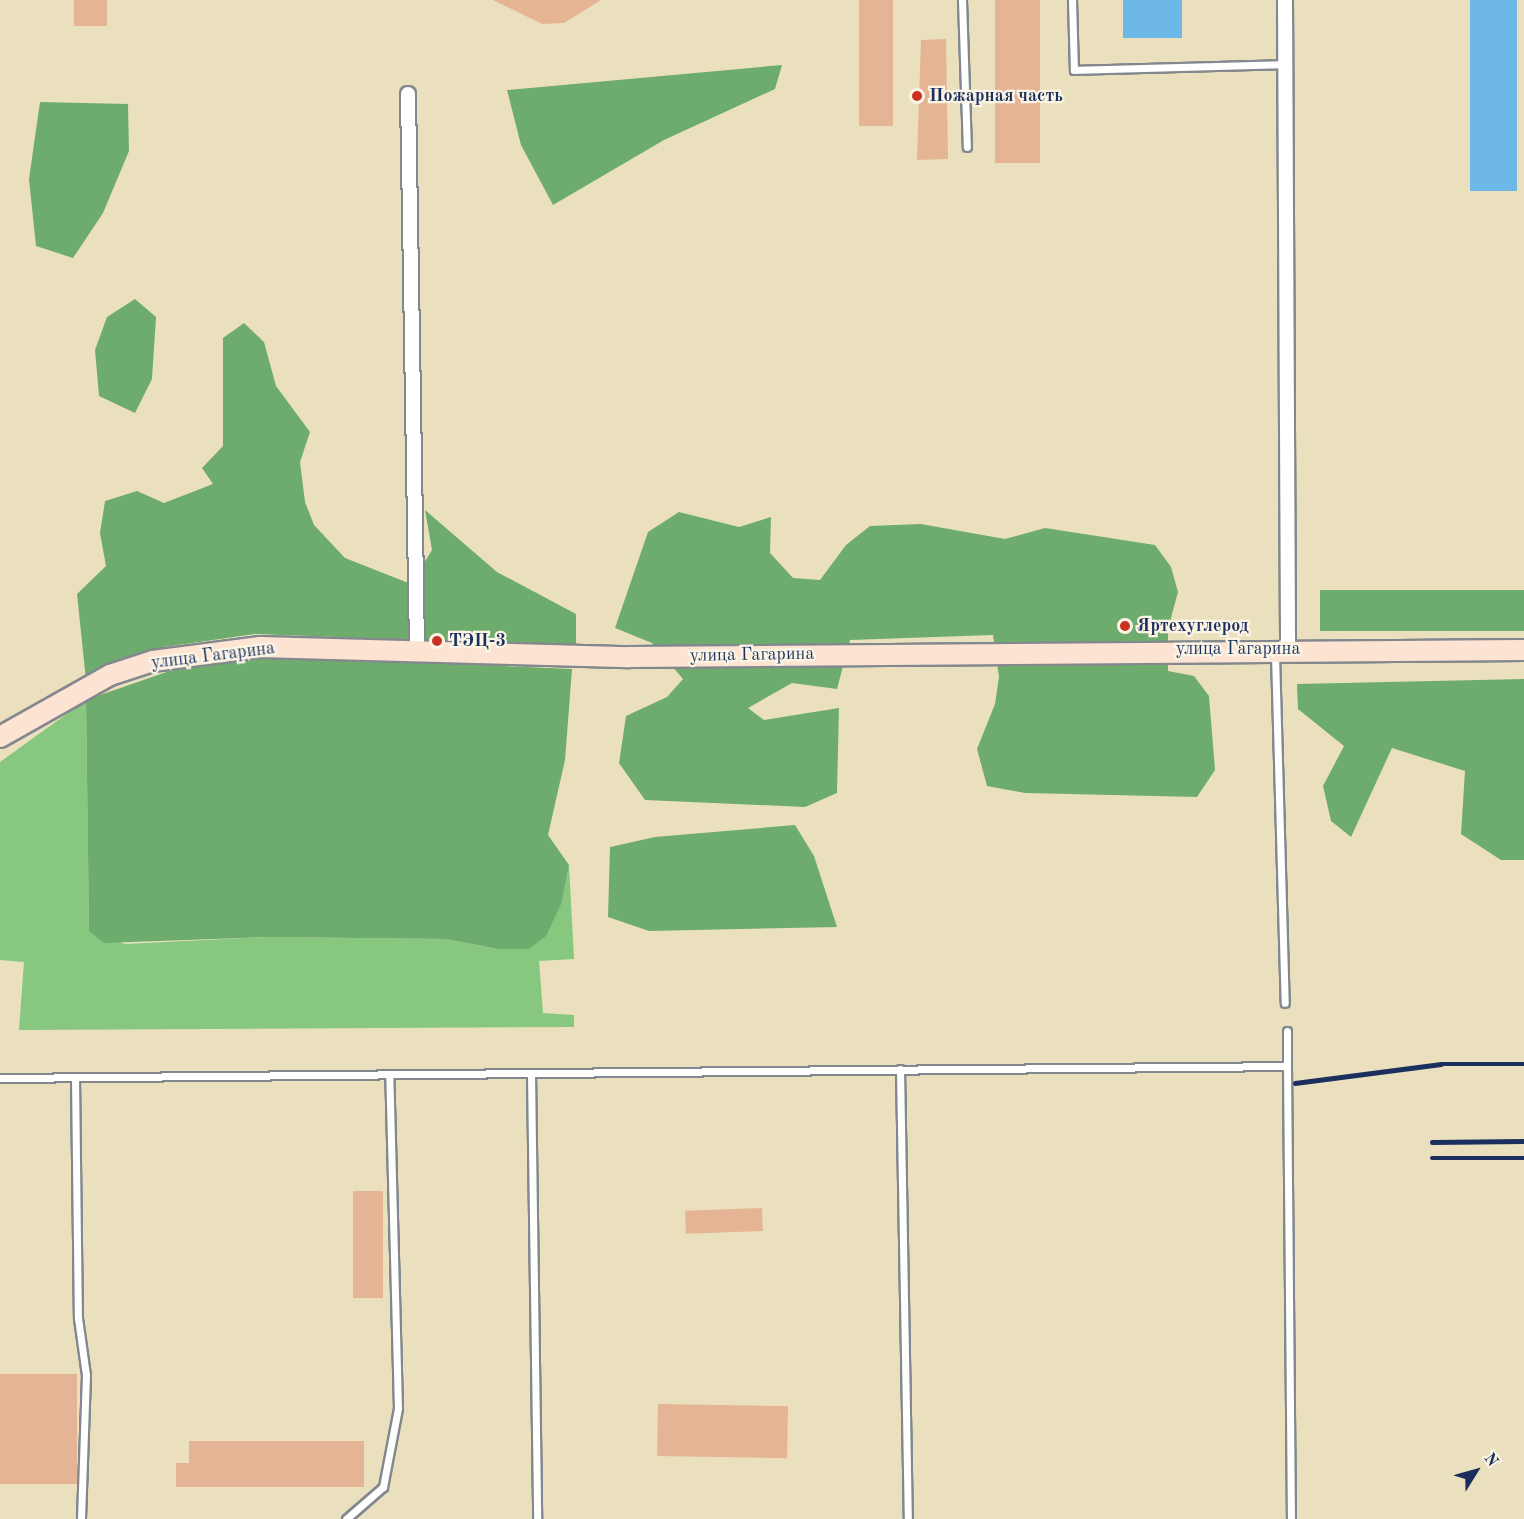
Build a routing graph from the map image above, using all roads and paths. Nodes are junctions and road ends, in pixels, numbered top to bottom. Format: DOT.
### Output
graph roads {
  1 [pos="962,0"];
  2 [pos="1072,0"];
  3 [pos="1285,0"];
  4 [pos="1286,64"];
  5 [pos="408,94"];
  6 [pos="968,147"];
  7 [pos="1282,648"];
  8 [pos="417,650"];
  9 [pos="1524,650"];
  10 [pos="0,737"];
  11 [pos="1285,1003"];
  12 [pos="1287,1031"];
  13 [pos="1287,1065"];
  14 [pos="900,1069"];
  15 [pos="531,1073"];
  16 [pos="389,1074"];
  17 [pos="75,1077"];
  18 [pos="0,1078"];
  19 [pos="81,1519"];
  20 [pos="346,1519"];
  21 [pos="537,1519"];
  22 [pos="908,1519"];
  23 [pos="1291,1519"];
  1 -- 6 [label="lane"];
  2 -- 4 [label="lane"];
  3 -- 4 [label="street"];
  4 -- 7 [label="street"];
  5 -- 8 [label="street"];
  7 -- 8 [label="main road, улица Гагарина"];
  7 -- 9 [label="main road, улица Гагарина"];
  7 -- 11 [label="lane"];
  8 -- 10 [label="main road, улица Гагарина"];
  12 -- 13 [label="lane"];
  13 -- 14 [label="lane"];
  13 -- 23 [label="lane"];
  14 -- 15 [label="lane"];
  14 -- 22 [label="lane"];
  15 -- 16 [label="lane"];
  15 -- 21 [label="lane"];
  16 -- 17 [label="lane"];
  16 -- 20 [label="lane"];
  17 -- 18 [label="lane"];
  17 -- 19 [label="lane"];
}
